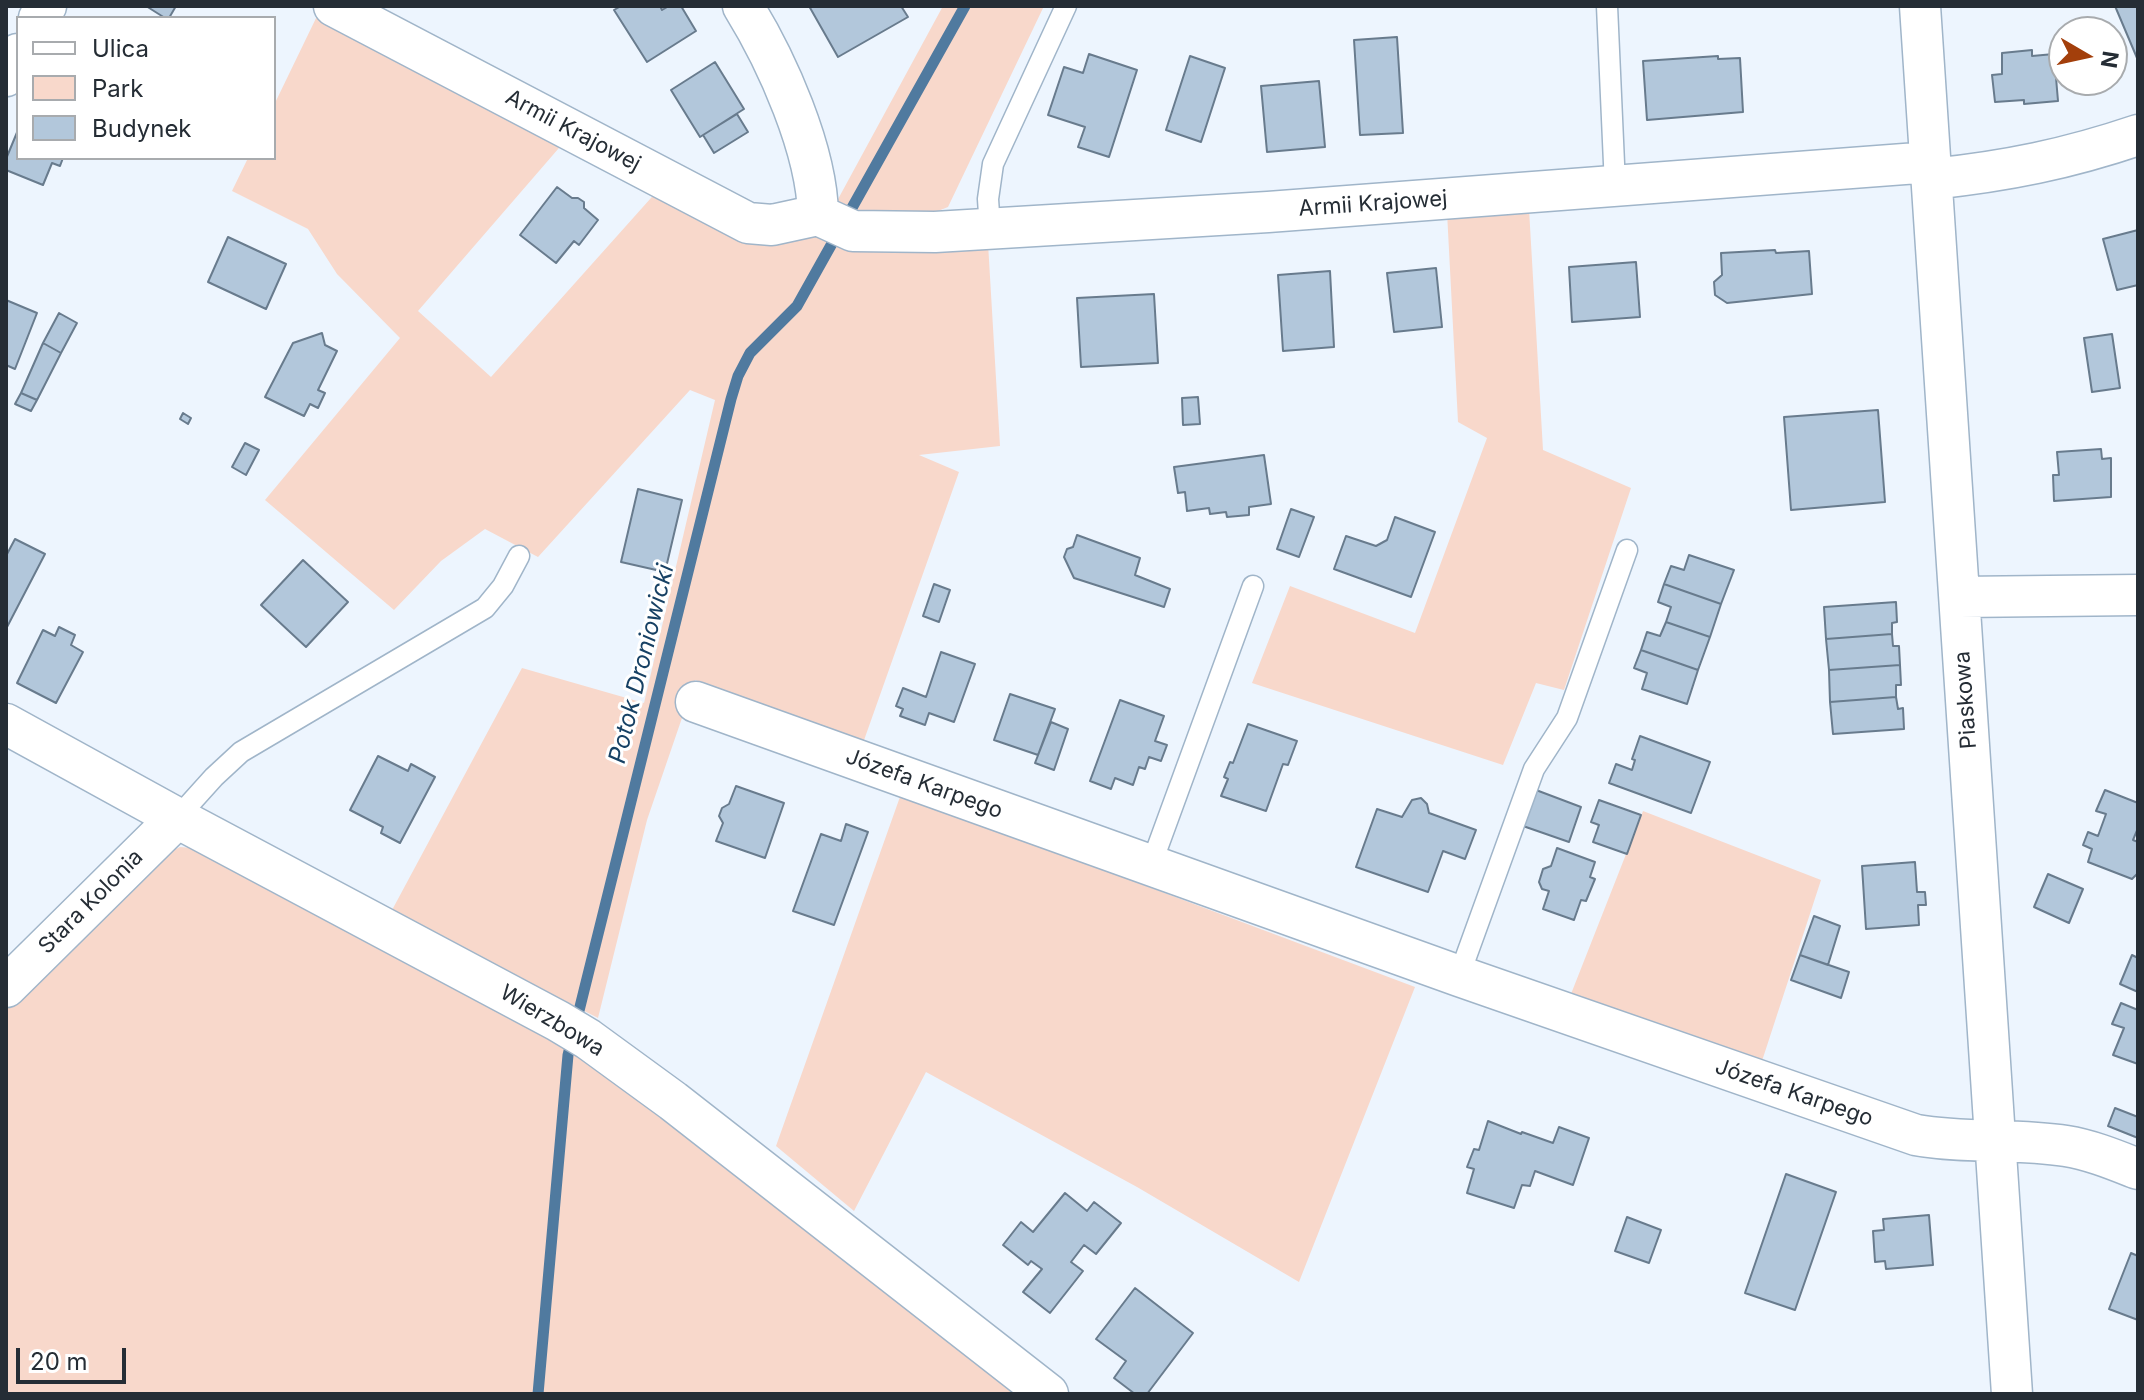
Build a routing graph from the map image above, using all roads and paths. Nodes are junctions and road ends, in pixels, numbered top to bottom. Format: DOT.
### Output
graph roads {
  1 [pos="334,6"];
  2 [pos="743,6"];
  3 [pos="1066,6"];
  4 [pos="1607,6"];
  5 [pos="1920,6"];
  6 [pos="16,58"];
  7 [pos="6,76"];
  8 [pos="2138,135"];
  9 [pos="1932,171"];
  10 [pos="1615,186"];
  11 [pos="835,222"];
  12 [pos="990,229"];
  13 [pos="1627,550"];
  14 [pos="519,556"];
  15 [pos="1253,586"];
  16 [pos="2138,595"];
  17 [pos="1960,597"];
  18 [pos="696,702"];
  19 [pos="6,724"];
  20 [pos="177,818"];
  21 [pos="1151,865"];
  22 [pos="1459,976"];
  23 [pos="6,987"];
  24 [pos="1996,1143"];
  25 [pos="2138,1169"];
  26 [pos="1048,1394"];
  27 [pos="2012,1394"];
  1 -- 11 [label="street, Armii Krajowej"];
  2 -- 11 [label="street"];
  3 -- 12 [label="lane"];
  4 -- 10 [label="lane"];
  5 -- 9 [label="street, Piaskowa"];
  6 -- 7 [label="street"];
  8 -- 9 [label="street, Armii Krajowej"];
  9 -- 10 [label="street, Armii Krajowej"];
  9 -- 17 [label="street, Piaskowa"];
  10 -- 12 [label="street, Armii Krajowej"];
  11 -- 12 [label="street, Armii Krajowej"];
  13 -- 22 [label="lane"];
  14 -- 20 [label="lane"];
  15 -- 21 [label="lane"];
  16 -- 17 [label="street"];
  17 -- 24 [label="street, Piaskowa"];
  18 -- 21 [label="street, Józefa Karpego"];
  19 -- 20 [label="street, Wierzbowa"];
  20 -- 23 [label="street, Stara Kolonia"];
  20 -- 26 [label="street, Wierzbowa"];
  21 -- 22 [label="street, Józefa Karpego"];
  22 -- 24 [label="street, Józefa Karpego"];
  24 -- 25 [label="street, Józefa Karpego"];
  24 -- 27 [label="street, Piaskowa"];
}
